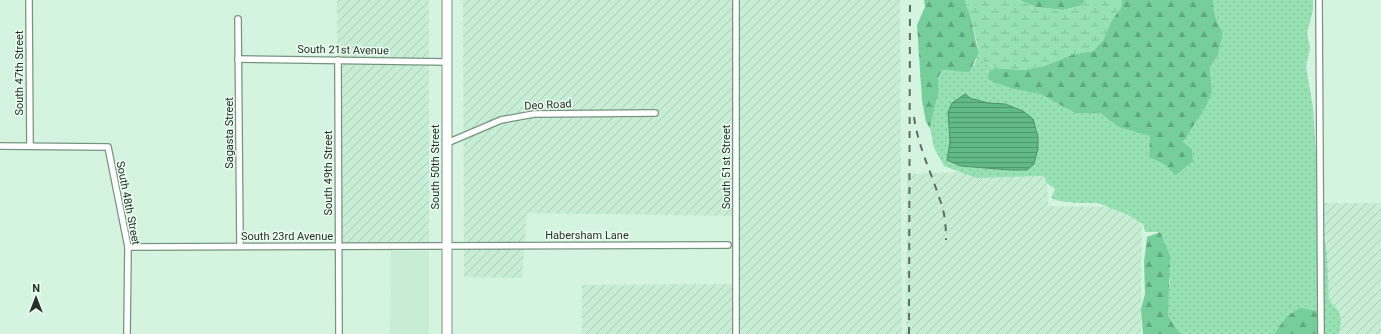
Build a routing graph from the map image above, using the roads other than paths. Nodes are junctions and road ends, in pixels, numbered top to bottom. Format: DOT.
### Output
graph roads {
  1 [pos="29,0"];
  2 [pos="447,0"];
  3 [pos="736,0"];
  4 [pos="1319,0"];
  5 [pos="238,19"];
  6 [pos="238,59"];
  7 [pos="338,60"];
  8 [pos="447,62"];
  9 [pos="655,113"];
  10 [pos="447,143"];
  11 [pos="0,146"];
  12 [pos="30,146"];
  13 [pos="728,245"];
  14 [pos="240,246"];
  15 [pos="339,246"];
  16 [pos="447,246"];
  17 [pos="128,247"];
  18 [pos="127,334"];
  19 [pos="339,334"];
  20 [pos="447,334"];
  21 [pos="736,334"];
  22 [pos="1320,334"];
  1 -- 12 [label="street, South 47th Street"];
  2 -- 8 [label="main road, South 50th Street"];
  3 -- 21 [label="street, South 51st Street"];
  4 -- 22 [label="street"];
  5 -- 6 [label="street, Sagasta Street"];
  6 -- 7 [label="street, South 21st Avenue"];
  6 -- 14 [label="street, Sagasta Street"];
  7 -- 8 [label="street, South 21st Avenue"];
  7 -- 15 [label="street, South 49th Street"];
  8 -- 10 [label="main road, South 50th Street"];
  9 -- 10 [label="street, Deo Road"];
  10 -- 16 [label="main road, South 50th Street"];
  11 -- 12 [label="street"];
  12 -- 17 [label="street, South 48th Street"];
  13 -- 16 [label="street, Habersham Lane"];
  14 -- 15 [label="street, South 23rd Avenue"];
  14 -- 17 [label="street, South 23rd Avenue"];
  15 -- 16 [label="street, South 23rd Avenue"];
  15 -- 19 [label="street, South 49th Street"];
  16 -- 20 [label="main road, South 50th Street"];
  17 -- 18 [label="street, South 48th Street"];
}
